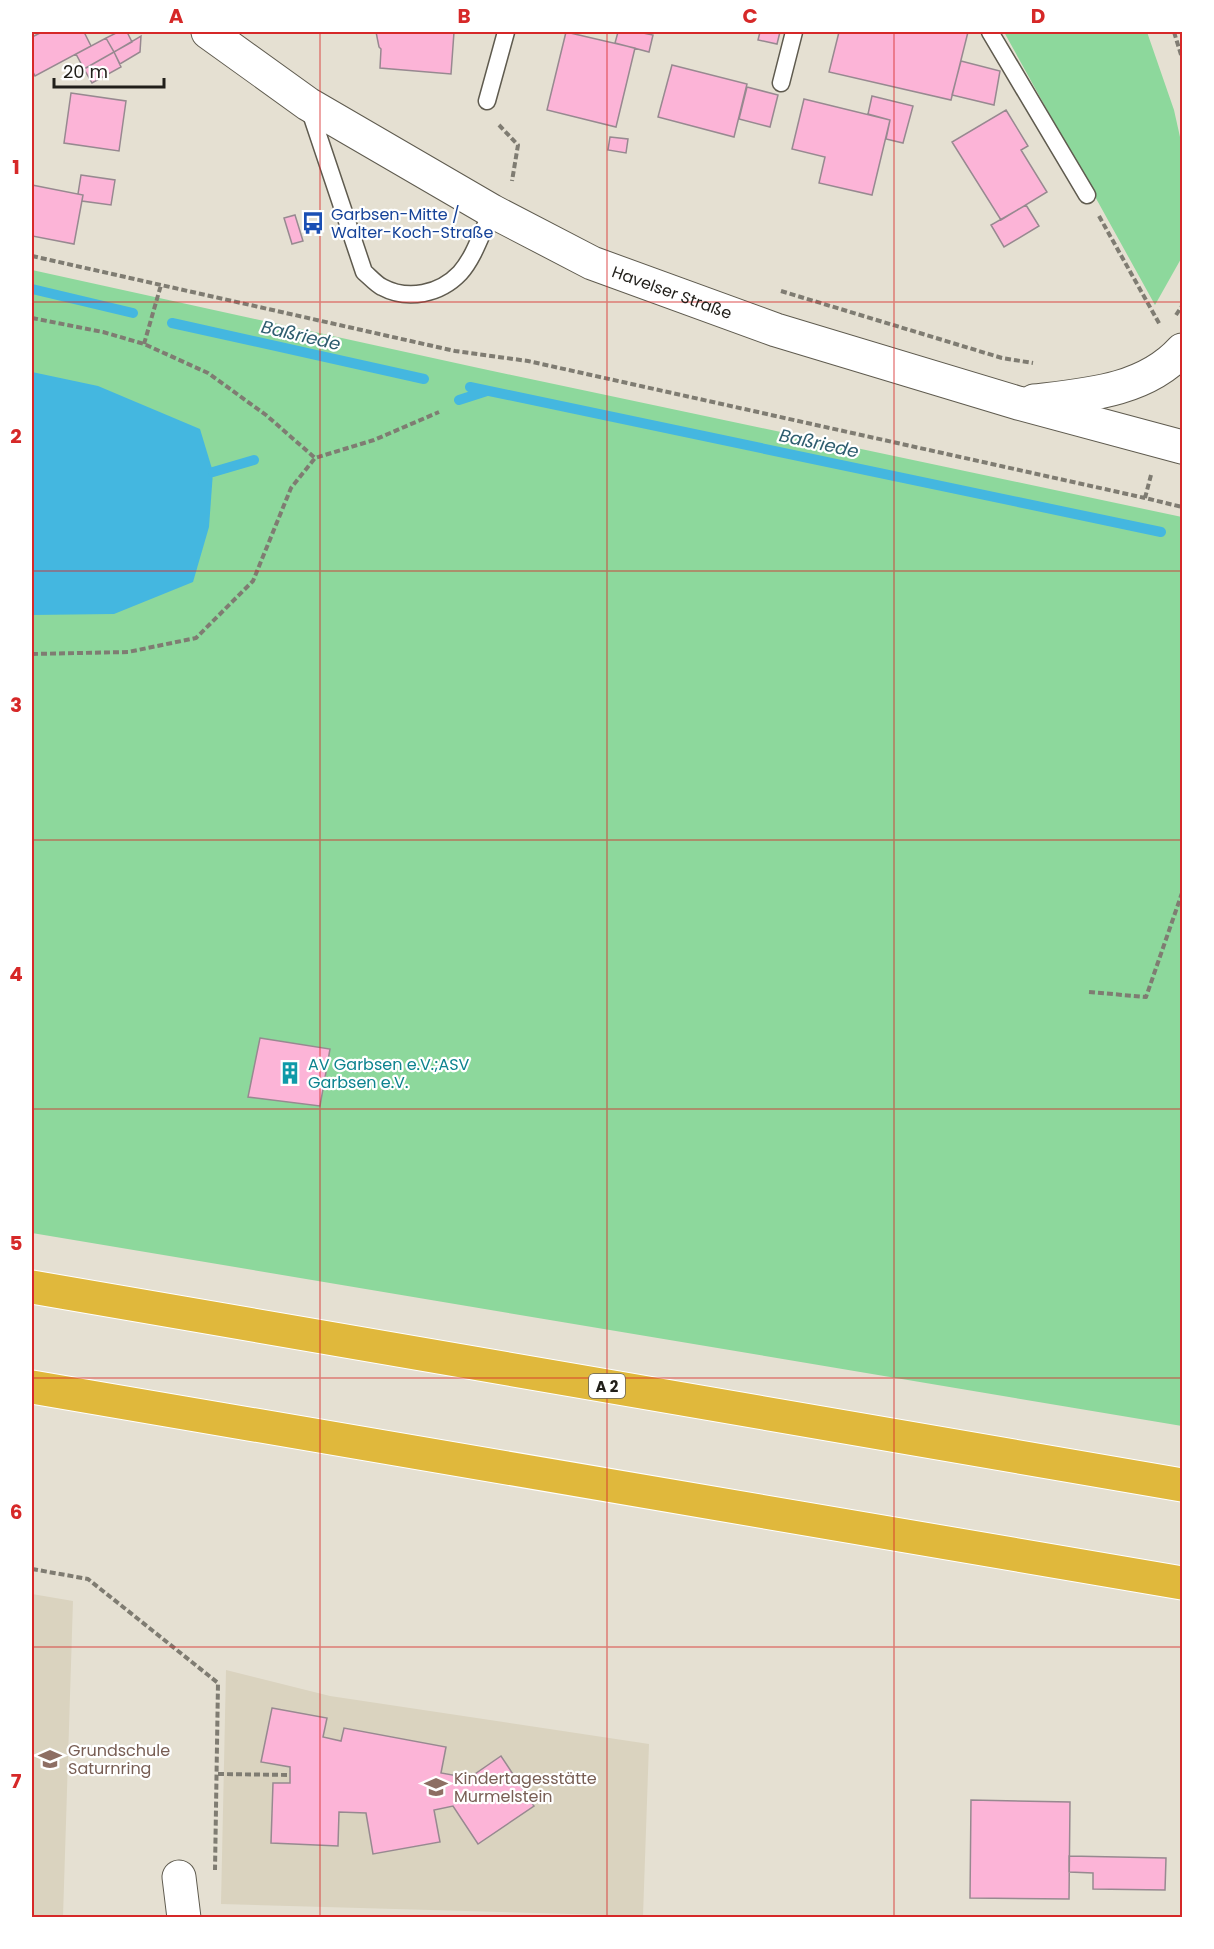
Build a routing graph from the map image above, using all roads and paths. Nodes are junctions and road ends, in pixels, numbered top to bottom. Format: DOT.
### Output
graph roads {
  1 [pos="208,32"];
  2 [pos="506,32"];
  3 [pos="794,32"];
  4 [pos="990,32"];
  5 [pos="1174,32"];
  6 [pos="1182,58"];
  7 [pos="781,83"];
  8 [pos="487,101"];
  9 [pos="308,104"];
  10 [pos="502,180"];
  11 [pos="1087,195"];
  12 [pos="492,211"];
  13 [pos="32,256"];
  14 [pos="161,285"];
  15 [pos="772,289"];
  16 [pos="32,318"];
  17 [pos="1172,339"];
  18 [pos="144,344"];
  19 [pos="1035,363"];
  20 [pos="1018,403"];
  21 [pos="439,412"];
  22 [pos="1182,447"];
  23 [pos="315,458"];
  24 [pos="1145,498"];
  25 [pos="32,654"];
  26 [pos="1182,893"];
  27 [pos="1089,992"];
  28 [pos="32,1287"];
  29 [pos="32,1387"];
  30 [pos="1182,1485"];
  31 [pos="32,1569"];
  32 [pos="1182,1583"];
  33 [pos="218,1774"];
  34 [pos="290,1775"];
  35 [pos="179,1876"];
  36 [pos="215,1882"];
  37 [pos="184,1917"];
  1 -- 9 [label="street, Havelser Straße"];
  2 -- 8 [label="lane"];
  3 -- 7 [label="lane"];
  4 -- 11 [label="lane"];
  5 -- 6 [label="path"];
  8 -- 10 [label="path"];
  9 -- 12 [label="street, Havelser Straße"];
  9 -- 12 [label="lane"];
  11 -- 17 [label="path"];
  12 -- 20 [label="street, Havelser Straße"];
  13 -- 14 [label="path"];
  14 -- 18 [label="path"];
  14 -- 24 [label="path"];
  15 -- 19 [label="path"];
  16 -- 18 [label="path"];
  17 -- 20 [label="street"];
  18 -- 23 [label="path"];
  20 -- 22 [label="street, Havelser Straße"];
  21 -- 23 [label="path"];
  23 -- 25 [label="path"];
  26 -- 27 [label="path"];
  28 -- 30 [label="highway, A 2"];
  29 -- 32 [label="highway"];
  31 -- 33 [label="path"];
  33 -- 34 [label="path"];
  33 -- 36 [label="path"];
  35 -- 37 [label="street"];
}
